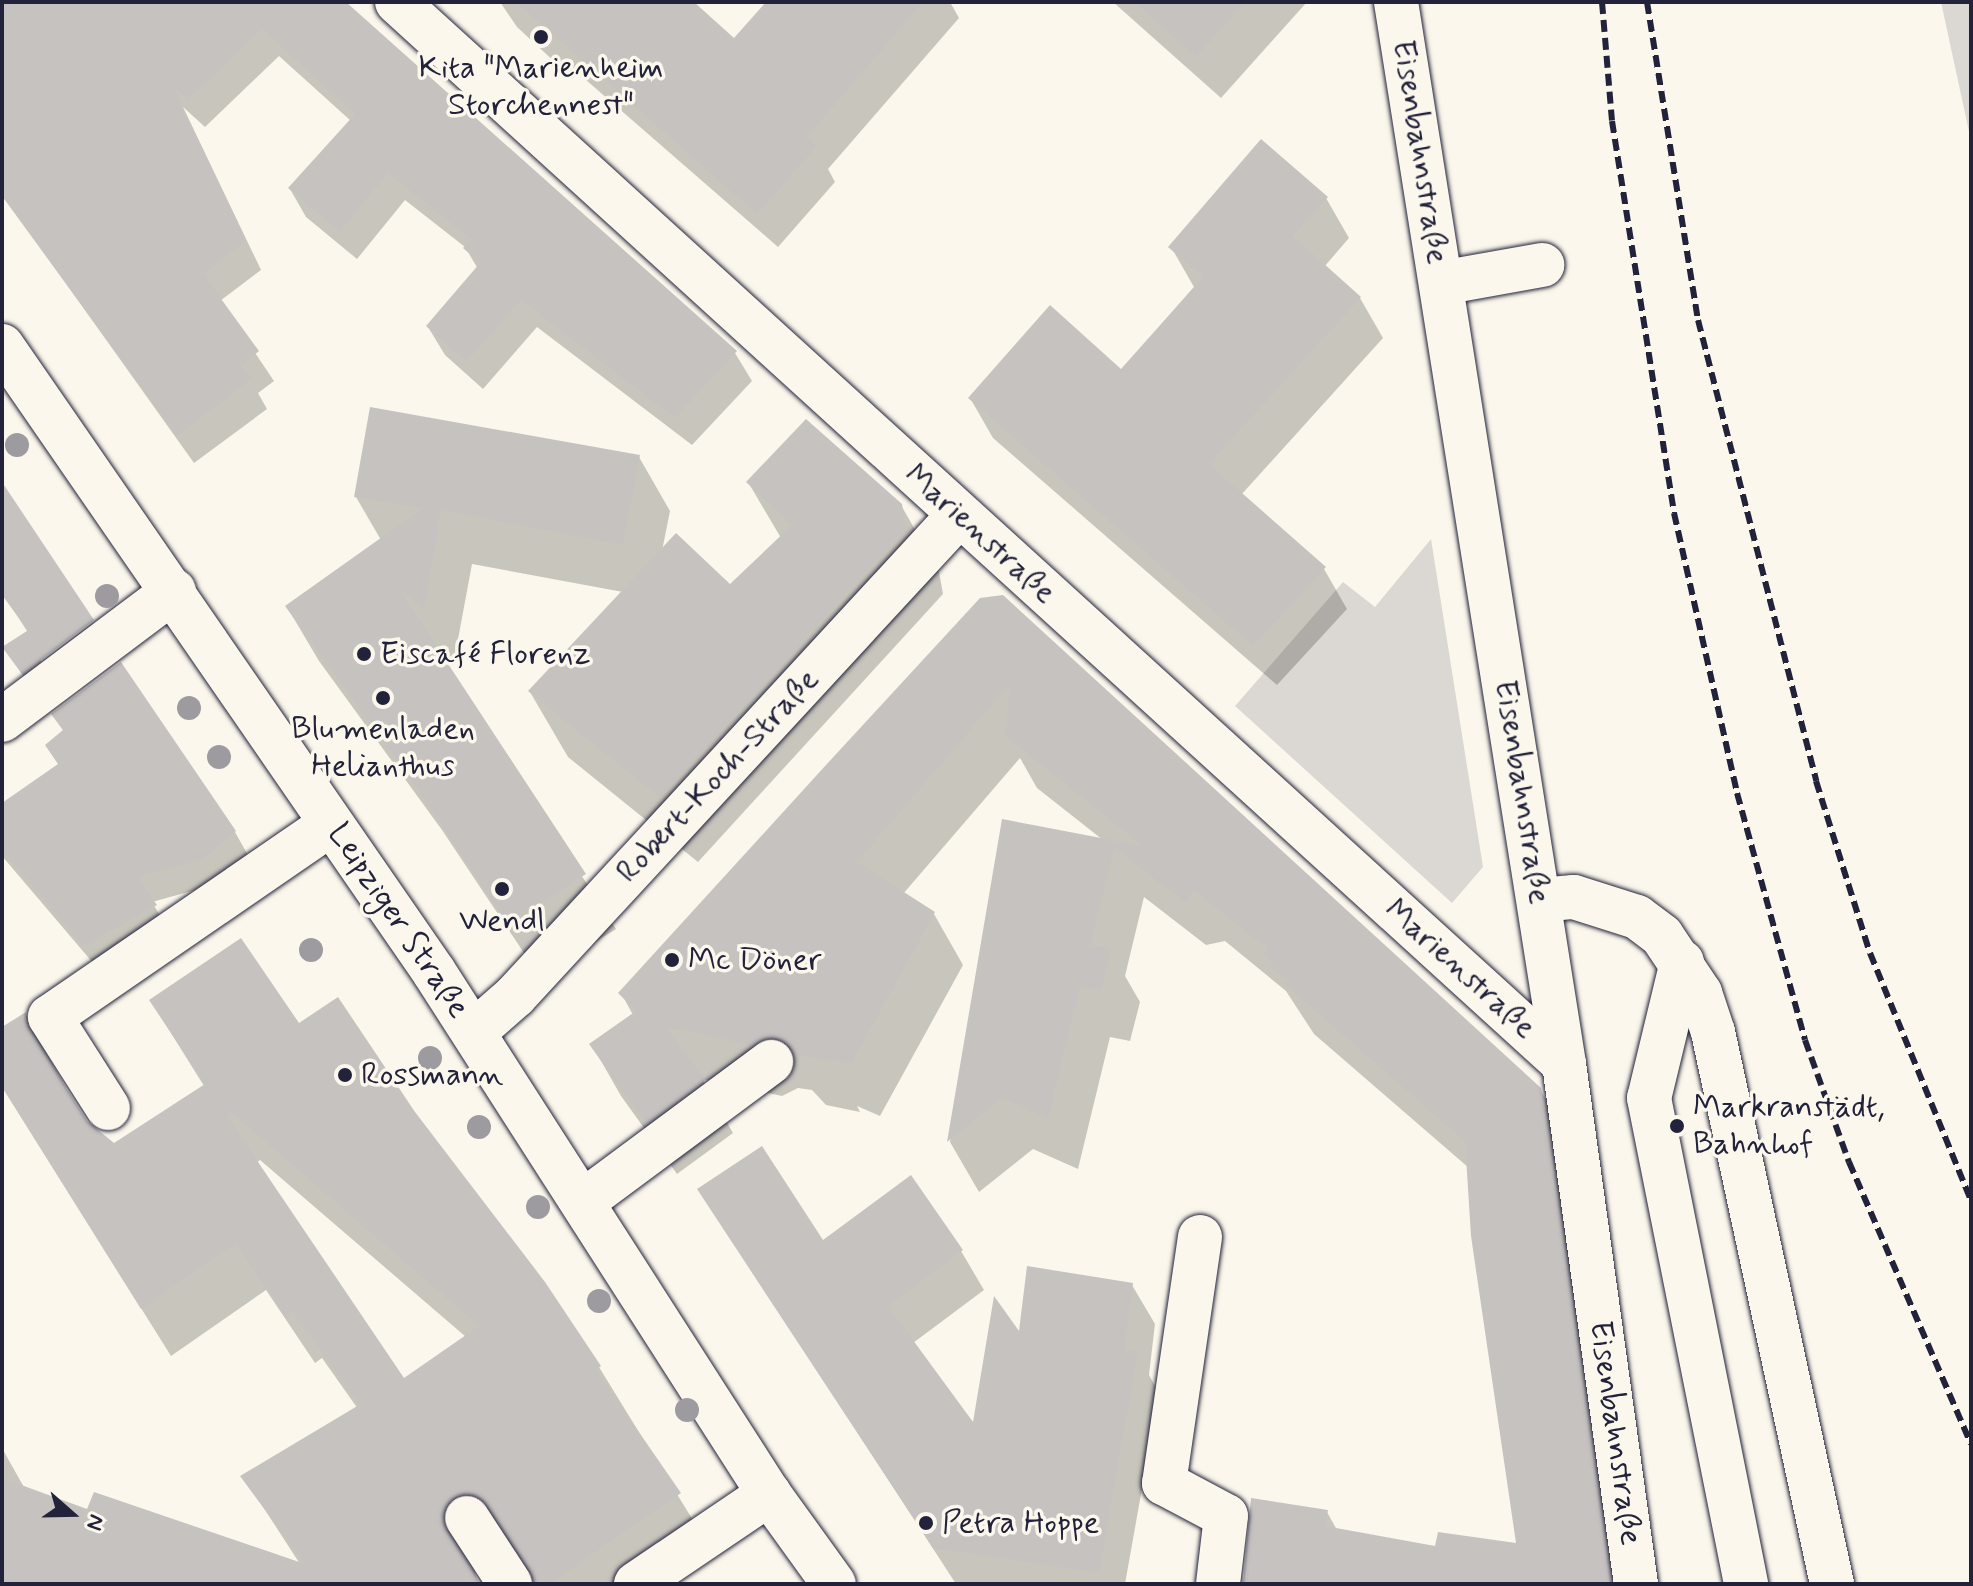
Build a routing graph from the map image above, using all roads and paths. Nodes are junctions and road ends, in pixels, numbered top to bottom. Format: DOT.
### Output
graph roads {
  1 [pos="397,2"];
  2 [pos="1396,2"];
  3 [pos="1542,265"];
  4 [pos="1441,283"];
  5 [pos="2,346"];
  6 [pos="959,515"];
  7 [pos="174,591"];
  8 [pos="2,720"];
  9 [pos="331,824"];
  10 [pos="1539,900"];
  11 [pos="1682,962"];
  12 [pos="474,1032"];
  13 [pos="771,1062"];
  14 [pos="1564,1064"];
  15 [pos="108,1108"];
  16 [pos="585,1200"];
  17 [pos="1200,1237"];
  18 [pos="769,1494"];
  19 [pos="467,1518"];
  20 [pos="510,1584"];
  21 [pos="636,1584"];
  22 [pos="834,1584"];
  23 [pos="1218,1584"];
  24 [pos="1636,1584"];
  25 [pos="1746,1584"];
  26 [pos="1832,1584"];
  1 -- 6 [label="street, Marienstraße"];
  2 -- 4 [label="street, Eisenbahnstraße"];
  3 -- 4 [label="street"];
  4 -- 10 [label="street, Eisenbahnstraße"];
  5 -- 7 [label="street, Leipziger Straße"];
  6 -- 12 [label="street, Robert-Koch-Straße"];
  6 -- 14 [label="street, Marienstraße"];
  7 -- 8 [label="street"];
  7 -- 9 [label="street, Leipziger Straße"];
  9 -- 12 [label="street, Leipziger Straße"];
  9 -- 15 [label="street"];
  10 -- 11 [label="street"];
  10 -- 14 [label="street, Eisenbahnstraße"];
  11 -- 25 [label="street"];
  11 -- 26 [label="street"];
  12 -- 16 [label="street, Leipziger Straße"];
  13 -- 16 [label="street"];
  14 -- 24 [label="street, Eisenbahnstraße"];
  16 -- 18 [label="street, Leipziger Straße"];
  17 -- 23 [label="street"];
  18 -- 21 [label="street"];
  18 -- 22 [label="street, Leipziger Straße"];
  19 -- 20 [label="street"];
}
